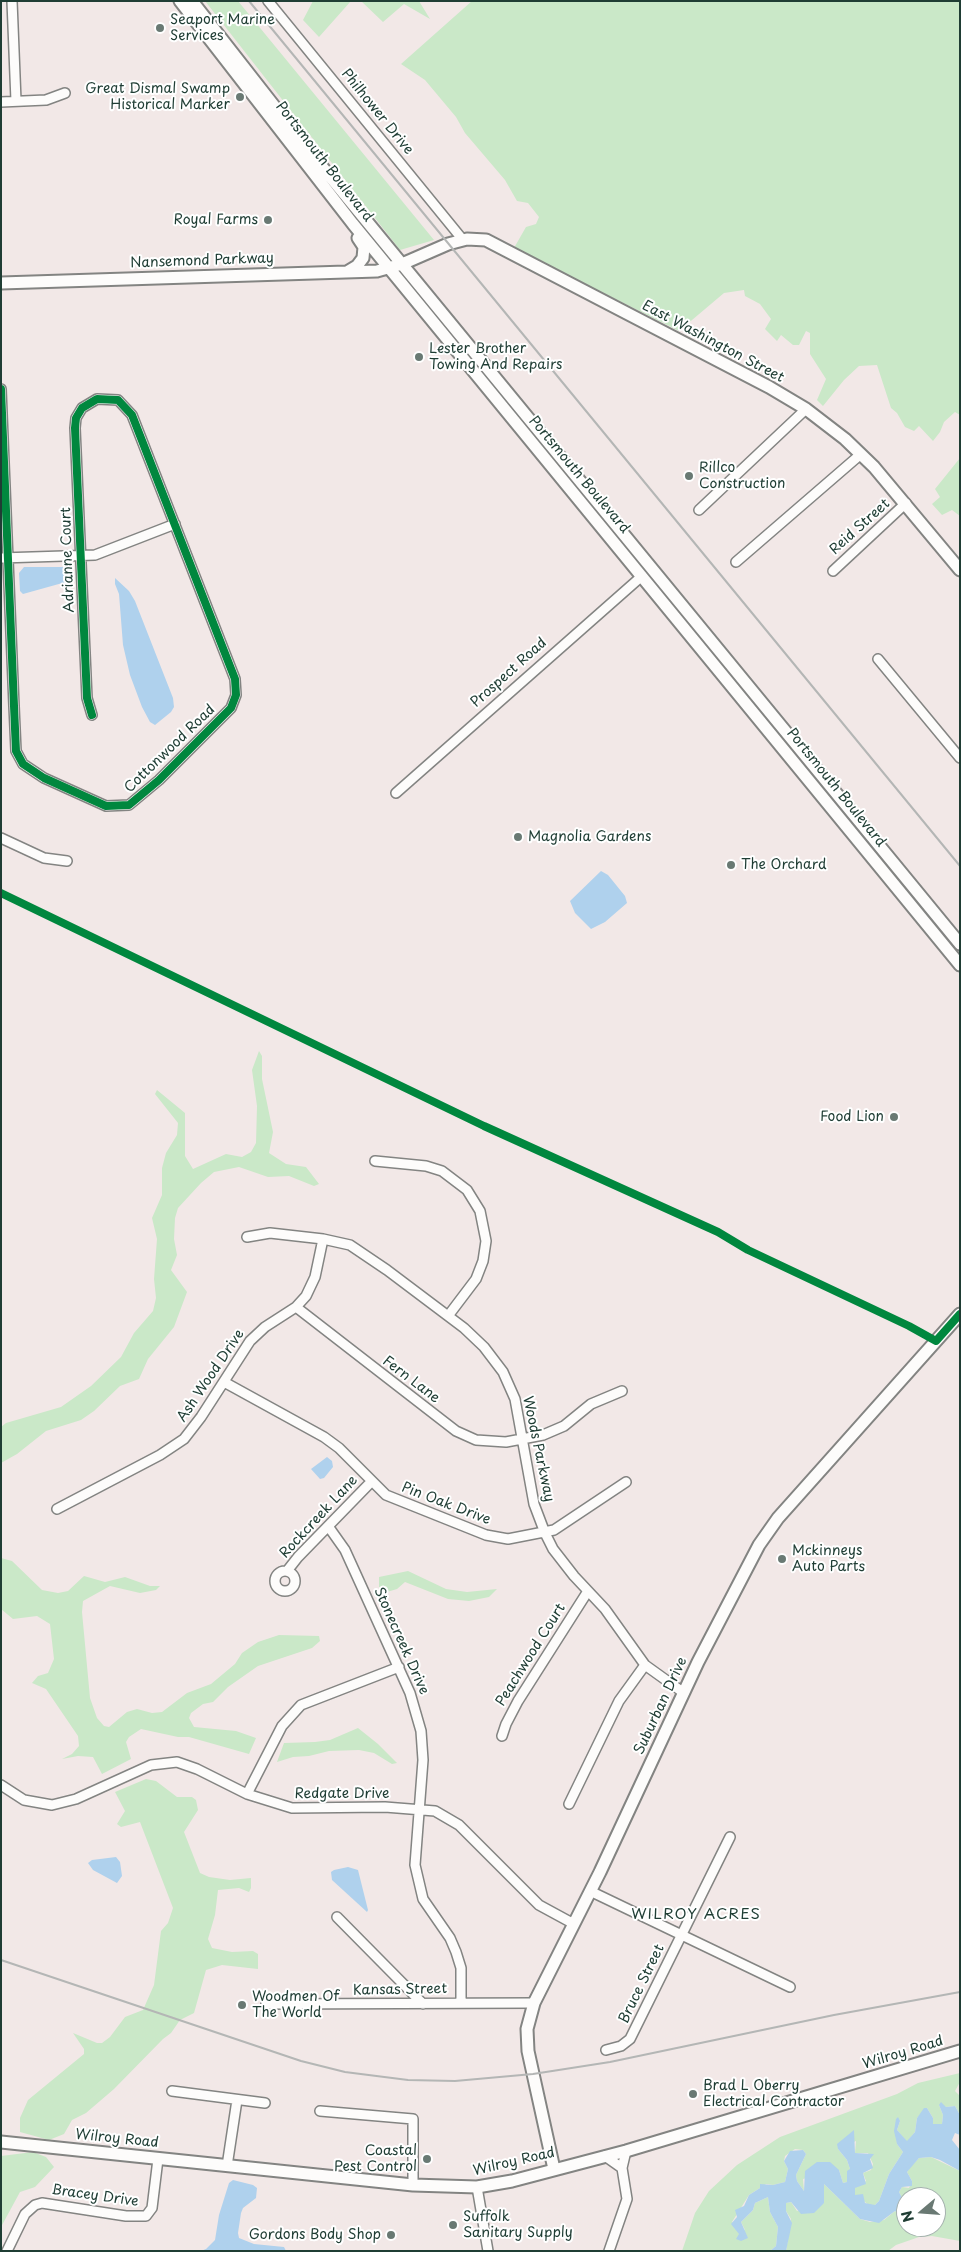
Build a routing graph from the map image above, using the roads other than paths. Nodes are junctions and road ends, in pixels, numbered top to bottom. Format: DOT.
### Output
graph roads {
  1 [pos="12,1"];
  2 [pos="180,1"];
  3 [pos="192,1"];
  4 [pos="268,1"];
  5 [pos="65,94"];
  6 [pos="16,101"];
  7 [pos="1,102"];
  8 [pos="335,201"];
  9 [pos="463,240"];
  10 [pos="402,264"];
  11 [pos="389,269"];
  12 [pos="347,272"];
  13 [pos="1,283"];
  14 [pos="1,389"];
  15 [pos="84,406"];
  16 [pos="806,409"];
  17 [pos="556,450"];
  18 [pos="861,454"];
  19 [pos="546,459"];
  20 [pos="906,503"];
  21 [pos="699,510"];
  22 [pos="175,524"];
  23 [pos="80,555"];
  24 [pos="956,557"];
  25 [pos="5,558"];
  26 [pos="736,562"];
  27 [pos="833,570"];
  28 [pos="960,570"];
  29 [pos="654,571"];
  30 [pos="644,578"];
  31 [pos="878,660"];
  32 [pos="755,694"];
  33 [pos="746,702"];
  34 [pos="92,715"];
  35 [pos="960,758"];
  36 [pos="396,793"];
  37 [pos="846,804"];
  38 [pos="836,812"];
  39 [pos="1,838"];
  40 [pos="67,861"];
  41 [pos="960,944"];
  42 [pos="960,965"];
  43 [pos="375,1161"];
  44 [pos="247,1238"];
  45 [pos="323,1239"];
  46 [pos="296,1307"];
  47 [pos="960,1314"];
  48 [pos="448,1316"];
  49 [pos="224,1382"];
  50 [pos="622,1391"];
  51 [pos="523,1440"];
  52 [pos="371,1482"];
  53 [pos="626,1482"];
  54 [pos="57,1509"];
  55 [pos="328,1526"];
  56 [pos="545,1533"];
  57 [pos="287,1571"];
  58 [pos="588,1591"];
  59 [pos="645,1665"];
  60 [pos="399,1667"];
  61 [pos="684,1693"];
  62 [pos="502,1736"];
  63 [pos="1,1785"];
  64 [pos="246,1794"];
  65 [pos="569,1804"];
  66 [pos="419,1808"];
  67 [pos="730,1837"];
  68 [pos="590,1891"];
  69 [pos="337,1917"];
  70 [pos="574,1924"];
  71 [pos="682,1935"];
  72 [pos="790,1987"];
  73 [pos="461,2003"];
  74 [pos="534,2003"];
  75 [pos="266,2004"];
  76 [pos="423,2004"];
  77 [pos="606,2050"];
  78 [pos="960,2051"];
  79 [pos="172,2091"];
  80 [pos="237,2100"];
  81 [pos="265,2103"];
  82 [pos="320,2111"];
  83 [pos="1,2142"];
  84 [pos="626,2151"];
  85 [pos="605,2156"];
  86 [pos="158,2159"];
  87 [pos="226,2166"];
  88 [pos="622,2168"];
  89 [pos="554,2169"];
  90 [pos="413,2186"];
  91 [pos="477,2187"];
  92 [pos="7,2251"];
  93 [pos="488,2251"];
  94 [pos="609,2251"];
  1 -- 6 [label="street"];
  2 -- 8 [label="main road, Portsmouth Boulevard"];
  3 -- 10 [label="main road, Portsmouth Boulevard"];
  4 -- 9 [label="street, Philhower Drive"];
  5 -- 6 [label="street"];
  6 -- 7 [label="street"];
  8 -- 11 [label="main road, Portsmouth Boulevard"];
  8 -- 12 [label="main road"];
  9 -- 10 [label="main road, East Washington Street"];
  9 -- 16 [label="main road, East Washington Street"];
  10 -- 11 [label="main road, Nansemond Parkway"];
  10 -- 17 [label="main road, Portsmouth Boulevard"];
  11 -- 12 [label="main road, Nansemond Parkway"];
  11 -- 19 [label="main road, Portsmouth Boulevard"];
  12 -- 13 [label="main road, Nansemond Parkway"];
  14 -- 25 [label="street, Cottonwood Road"];
  15 -- 22 [label="street, Cottonwood Road"];
  15 -- 23 [label="street, Adrianne Court"];
  16 -- 18 [label="main road, East Washington Street"];
  16 -- 21 [label="street"];
  17 -- 19 [label="street"];
  17 -- 29 [label="main road, Portsmouth Boulevard"];
  18 -- 20 [label="main road, East Washington Street"];
  18 -- 26 [label="street"];
  19 -- 30 [label="main road, Portsmouth Boulevard"];
  20 -- 24 [label="main road, East Washington Street"];
  20 -- 27 [label="street, Reid Street"];
  22 -- 23 [label="street"];
  22 -- 25 [label="street, Cottonwood Road"];
  23 -- 25 [label="street"];
  23 -- 34 [label="street, Adrianne Court"];
  24 -- 28 [label="main road, East Washington Street"];
  29 -- 30 [label="street, Prospect Road"];
  29 -- 32 [label="main road, Portsmouth Boulevard"];
  30 -- 33 [label="main road, Portsmouth Boulevard"];
  30 -- 36 [label="street, Prospect Road"];
  31 -- 35 [label="street"];
  32 -- 33 [label="street"];
  32 -- 37 [label="main road, Portsmouth Boulevard"];
  33 -- 38 [label="main road, Portsmouth Boulevard"];
  37 -- 38 [label="street"];
  37 -- 41 [label="main road, Portsmouth Boulevard"];
  38 -- 42 [label="main road, Portsmouth Boulevard"];
  39 -- 40 [label="street"];
  43 -- 48 [label="street"];
  44 -- 45 [label="street, Woods Parkway"];
  45 -- 46 [label="street, Ash Wood Drive"];
  45 -- 48 [label="street, Woods Parkway"];
  46 -- 49 [label="street, Ash Wood Drive"];
  46 -- 51 [label="street, Fern Lane"];
  47 -- 61 [label="main road, Suburban Drive"];
  48 -- 51 [label="street, Woods Parkway"];
  49 -- 52 [label="street, Pin Oak Drive"];
  49 -- 54 [label="street, Ash Wood Drive"];
  50 -- 51 [label="street, Fern Lane"];
  51 -- 56 [label="street, Woods Parkway"];
  52 -- 55 [label="street, Rockcreek Lane"];
  52 -- 56 [label="street, Pin Oak Drive"];
  53 -- 56 [label="street, Pin Oak Drive"];
  55 -- 57 [label="street, Rockcreek Lane"];
  55 -- 60 [label="street, Stonecreek Drive"];
  56 -- 58 [label="street, Woods Parkway"];
  58 -- 59 [label="street, Woods Parkway"];
  58 -- 62 [label="street, Peachwood Court"];
  59 -- 61 [label="street, Woods Parkway"];
  59 -- 65 [label="street"];
  60 -- 64 [label="street"];
  60 -- 66 [label="street, Stonecreek Drive"];
  61 -- 68 [label="main road, Suburban Drive"];
  63 -- 64 [label="street, Redgate Drive"];
  64 -- 66 [label="street, Redgate Drive"];
  66 -- 70 [label="street, Redgate Drive"];
  66 -- 73 [label="street, Stonecreek Drive"];
  67 -- 71 [label="street, Bruce Street"];
  68 -- 70 [label="main road, Suburban Drive"];
  68 -- 71 [label="street"];
  69 -- 76 [label="street"];
  70 -- 74 [label="main road, Suburban Drive"];
  71 -- 72 [label="street"];
  71 -- 77 [label="street, Bruce Street"];
  73 -- 74 [label="street, Kansas Street"];
  73 -- 76 [label="street, Kansas Street"];
  74 -- 89 [label="main road, Suburban Drive"];
  75 -- 76 [label="street, Kansas Street"];
  78 -- 84 [label="main road, Wilroy Road"];
  79 -- 80 [label="street"];
  80 -- 81 [label="street"];
  80 -- 87 [label="street"];
  82 -- 90 [label="street"];
  83 -- 86 [label="main road, Wilroy Road"];
  84 -- 85 [label="main road, Wilroy Road"];
  84 -- 88 [label="street"];
  85 -- 88 [label="street"];
  85 -- 89 [label="main road, Wilroy Road"];
  86 -- 87 [label="main road, Wilroy Road"];
  86 -- 92 [label="street, Bracey Drive"];
  87 -- 90 [label="main road, Wilroy Road"];
  88 -- 94 [label="street"];
  89 -- 91 [label="main road, Wilroy Road"];
  90 -- 91 [label="main road, Wilroy Road"];
  91 -- 93 [label="street"];
}
